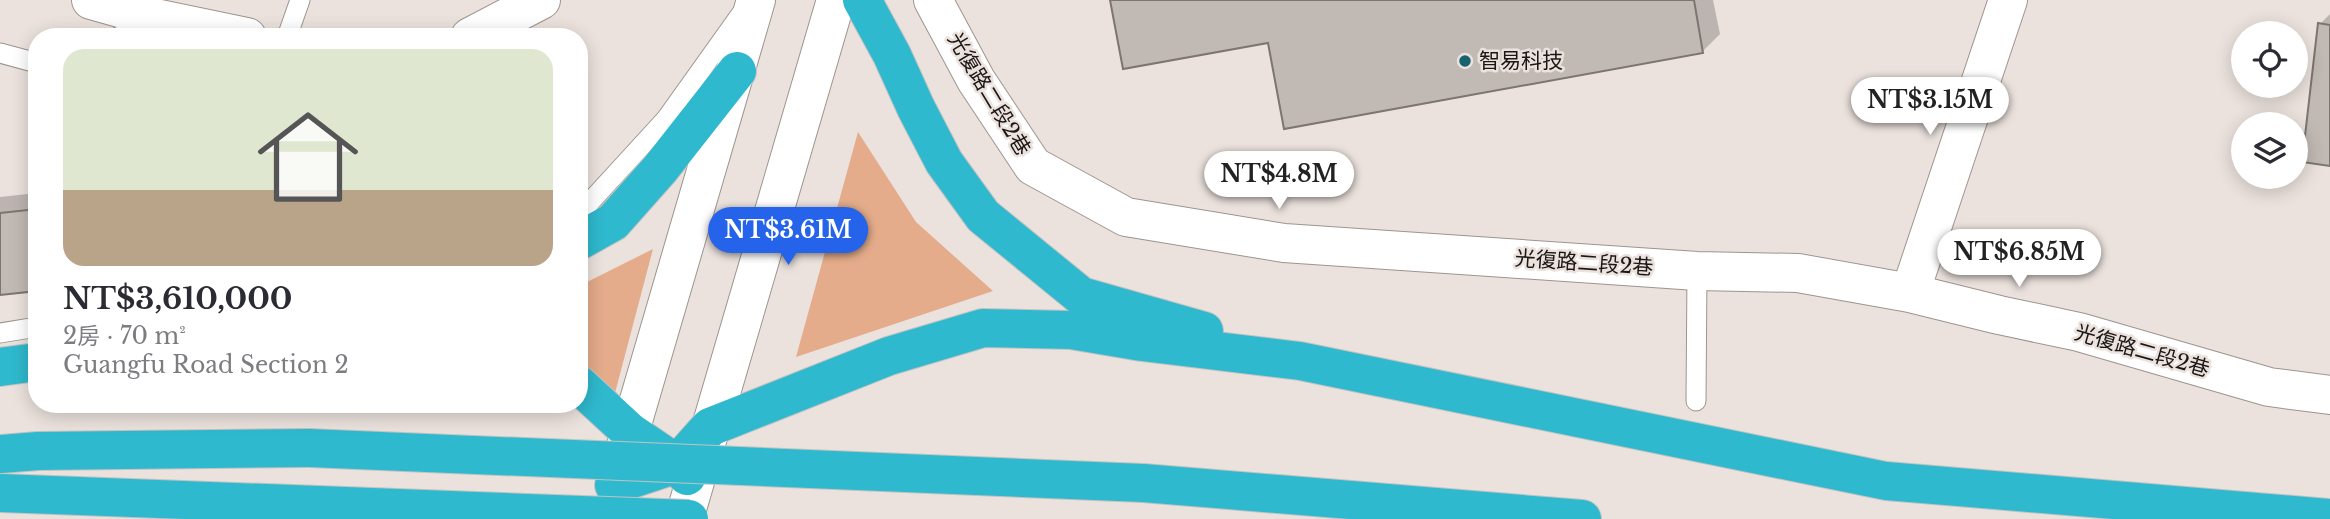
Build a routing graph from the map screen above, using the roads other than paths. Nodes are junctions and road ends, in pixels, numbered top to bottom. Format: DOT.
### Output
graph roads {
  1 [pos="91,0"];
  2 [pos="300,0"];
  3 [pos="541,0"];
  4 [pos="751,0"];
  5 [pos="756,0"];
  6 [pos="836,0"];
  7 [pos="862,0"];
  8 [pos="933,0"];
  9 [pos="2008,0"];
  10 [pos="155,18"];
  11 [pos="136,28"];
  12 [pos="203,28"];
  13 [pos="290,28"];
  14 [pos="487,28"];
  15 [pos="0,54"];
  16 [pos="28,61"];
  17 [pos="737,71"];
  18 [pos="588,204"];
  19 [pos="588,237"];
  20 [pos="1697,271"];
  21 [pos="1910,293"];
  22 [pos="28,328"];
  23 [pos="0,333"];
  24 [pos="1300,360"];
  25 [pos="28,363"];
  26 [pos="0,366"];
  27 [pos="588,393"];
  28 [pos="2330,396"];
  29 [pos="1696,401"];
  30 [pos="710,427"];
  31 [pos="630,432"];
  32 [pos="0,454"];
  33 [pos="687,488"];
  34 [pos="0,493"];
  35 [pos="610,502"];
  36 [pos="2330,518"];
  37 [pos="684,519"];
  38 [pos="1582,519"];
  1 -- 10 [label="street"];
  2 -- 13 [label="lane"];
  3 -- 14 [label="street"];
  4 -- 18 [label="lane"];
  5 -- 17 [label="street"];
  6 -- 30 [label="street"];
  7 -- 24 [label="highway"];
  8 -- 20 [label="street, 光復路二段2巷"];
  9 -- 21 [label="street"];
  10 -- 11 [label="lane"];
  10 -- 12 [label="street"];
  15 -- 16 [label="lane"];
  17 -- 19 [label="highway"];
  17 -- 31 [label="street"];
  20 -- 21 [label="street, 光復路二段2巷"];
  20 -- 29 [label="lane"];
  21 -- 28 [label="street, 光復路二段2巷"];
  22 -- 23 [label="lane"];
  24 -- 30 [label="highway"];
  24 -- 36 [label="highway"];
  25 -- 26 [label="highway"];
  27 -- 31 [label="highway"];
  30 -- 33 [label="street"];
  31 -- 33 [label="highway"];
  31 -- 35 [label="street"];
  32 -- 38 [label="highway, bridge"];
  33 -- 34 [label="highway, bridge"];
  33 -- 35 [label="highway"];
  33 -- 37 [label="street"];
}
